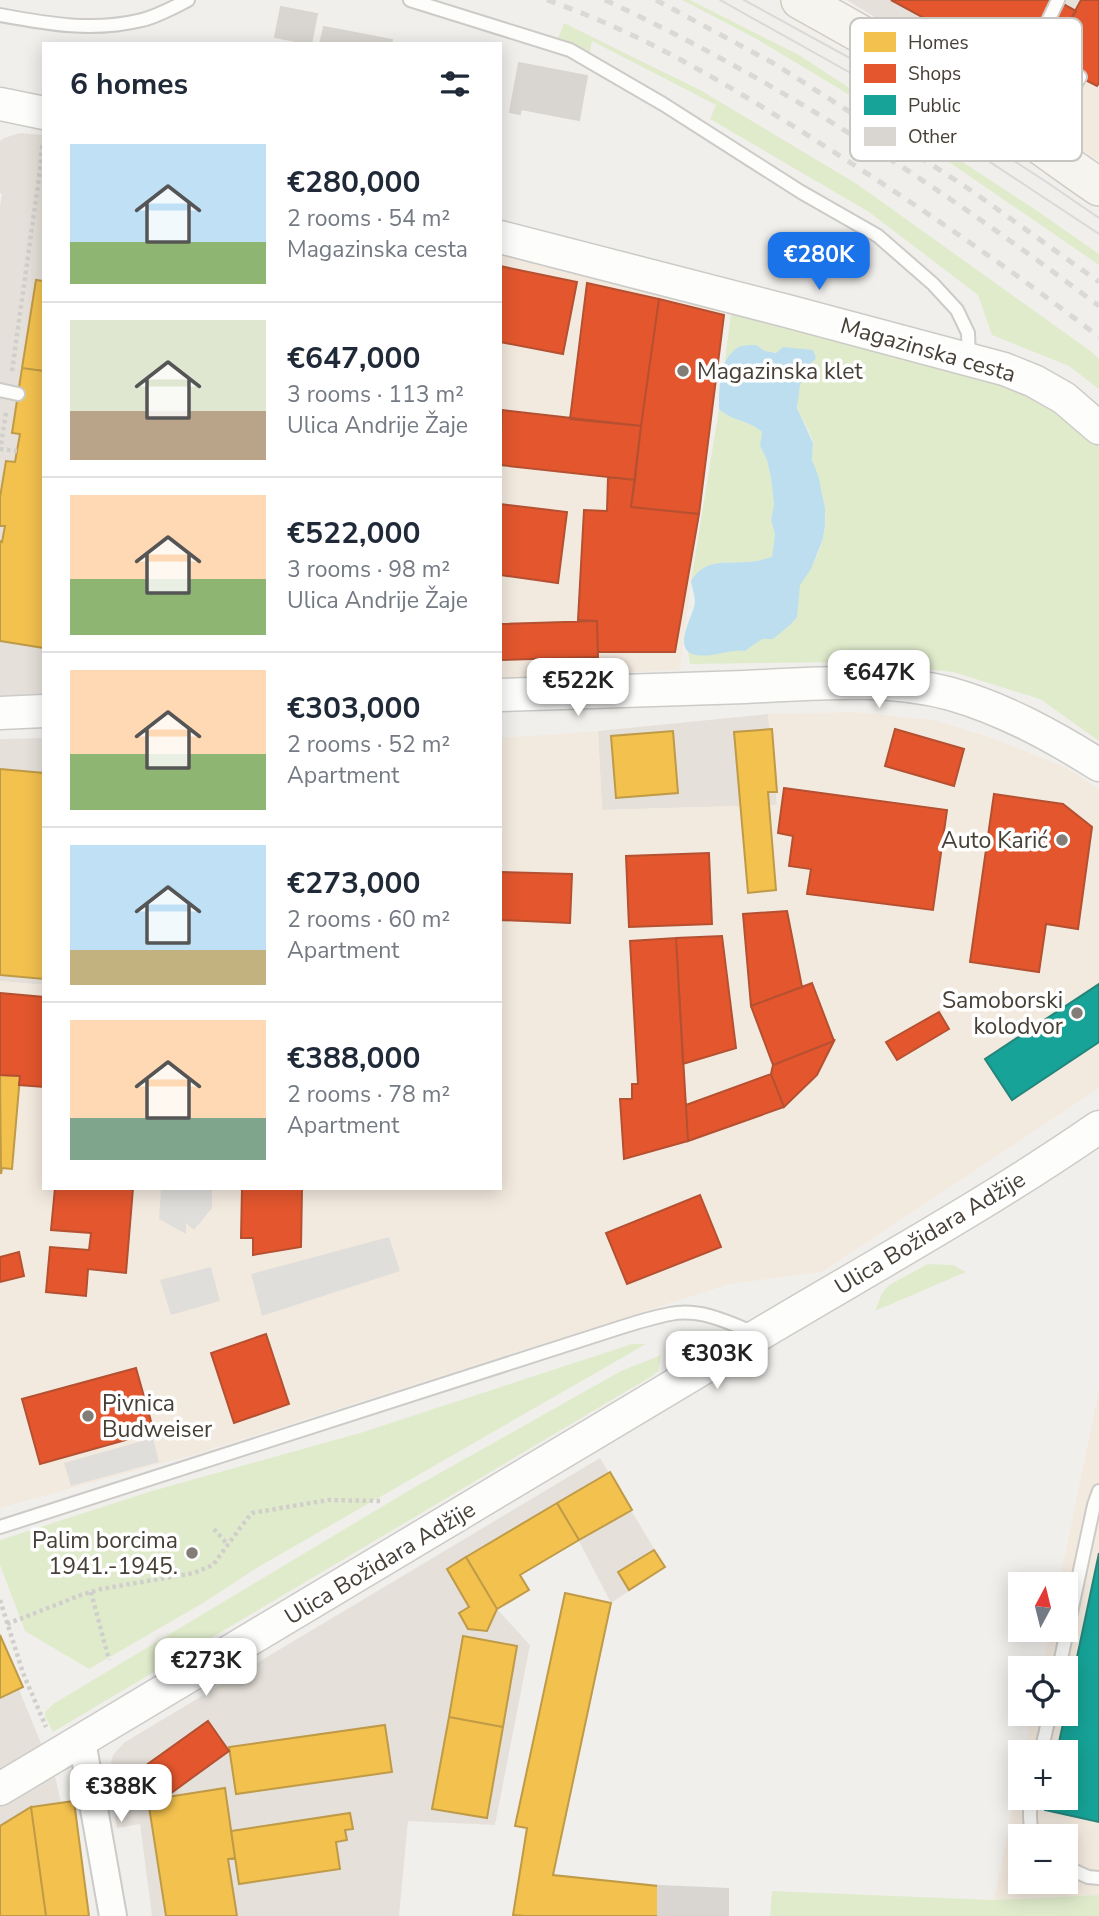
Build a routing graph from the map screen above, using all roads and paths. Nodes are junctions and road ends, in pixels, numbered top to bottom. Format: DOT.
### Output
graph roads {
  1 [pos="188,0"];
  2 [pos="410,0"];
  3 [pos="800,0"];
  4 [pos="1058,0"];
  5 [pos="0,15"];
  6 [pos="1049,18"];
  7 [pos="850,28"];
  8 [pos="0,104"];
  9 [pos="42,113"];
  10 [pos="32,145"];
  11 [pos="1060,161"];
  12 [pos="1066,161"];
  13 [pos="1066,165"];
  14 [pos="1098,186"];
  15 [pos="502,238"];
  16 [pos="969,359"];
  17 [pos="11,375"];
  18 [pos="0,390"];
  19 [pos="18,394"];
  20 [pos="7,405"];
  21 [pos="1099,428"];
  22 [pos="0,450"];
  23 [pos="17,451"];
  24 [pos="502,695"];
  25 [pos="42,711"];
  26 [pos="0,713"];
  27 [pos="1099,765"];
  28 [pos="1099,1127"];
  29 [pos="758,1335"];
  30 [pos="1099,1491"];
  31 [pos="380,1501"];
  32 [pos="0,1527"];
  33 [pos="214,1529"];
  34 [pos="228,1545"];
  35 [pos="91,1592"];
  36 [pos="0,1600"];
  37 [pos="7,1624"];
  38 [pos="1062,1656"];
  39 [pos="108,1660"];
  40 [pos="49,1734"];
  41 [pos="82,1741"];
  42 [pos="0,1789"];
  43 [pos="1078,1872"];
  44 [pos="1099,1878"];
  45 [pos="113,1916"];
  1 -- 5 [label="lane"];
  2 -- 16 [label="lane"];
  3 -- 7 [label="main road"];
  4 -- 6 [label="lane"];
  8 -- 9 [label="street"];
  10 -- 17 [label="path"];
  11 -- 13 [label="main road"];
  12 -- 13 [label="lane"];
  13 -- 14 [label="main road"];
  15 -- 16 [label="street, Magazinska cesta"];
  16 -- 21 [label="street, Magazinska cesta"];
  18 -- 19 [label="lane"];
  20 -- 22 [label="path"];
  22 -- 23 [label="path"];
  24 -- 27 [label="street"];
  25 -- 26 [label="street"];
  28 -- 29 [label="street, Ulica Božidara Adžije"];
  29 -- 32 [label="lane"];
  29 -- 41 [label="street, Ulica Božidara Adžije"];
  30 -- 38 [label="lane"];
  31 -- 34 [label="path"];
  33 -- 34 [label="path"];
  34 -- 35 [label="path"];
  35 -- 37 [label="path"];
  35 -- 39 [label="path"];
  36 -- 37 [label="path"];
  37 -- 40 [label="path"];
  41 -- 42 [label="street, Ulica Božidara Adžije"];
  41 -- 45 [label="street"];
  43 -- 44 [label="lane"];
}
